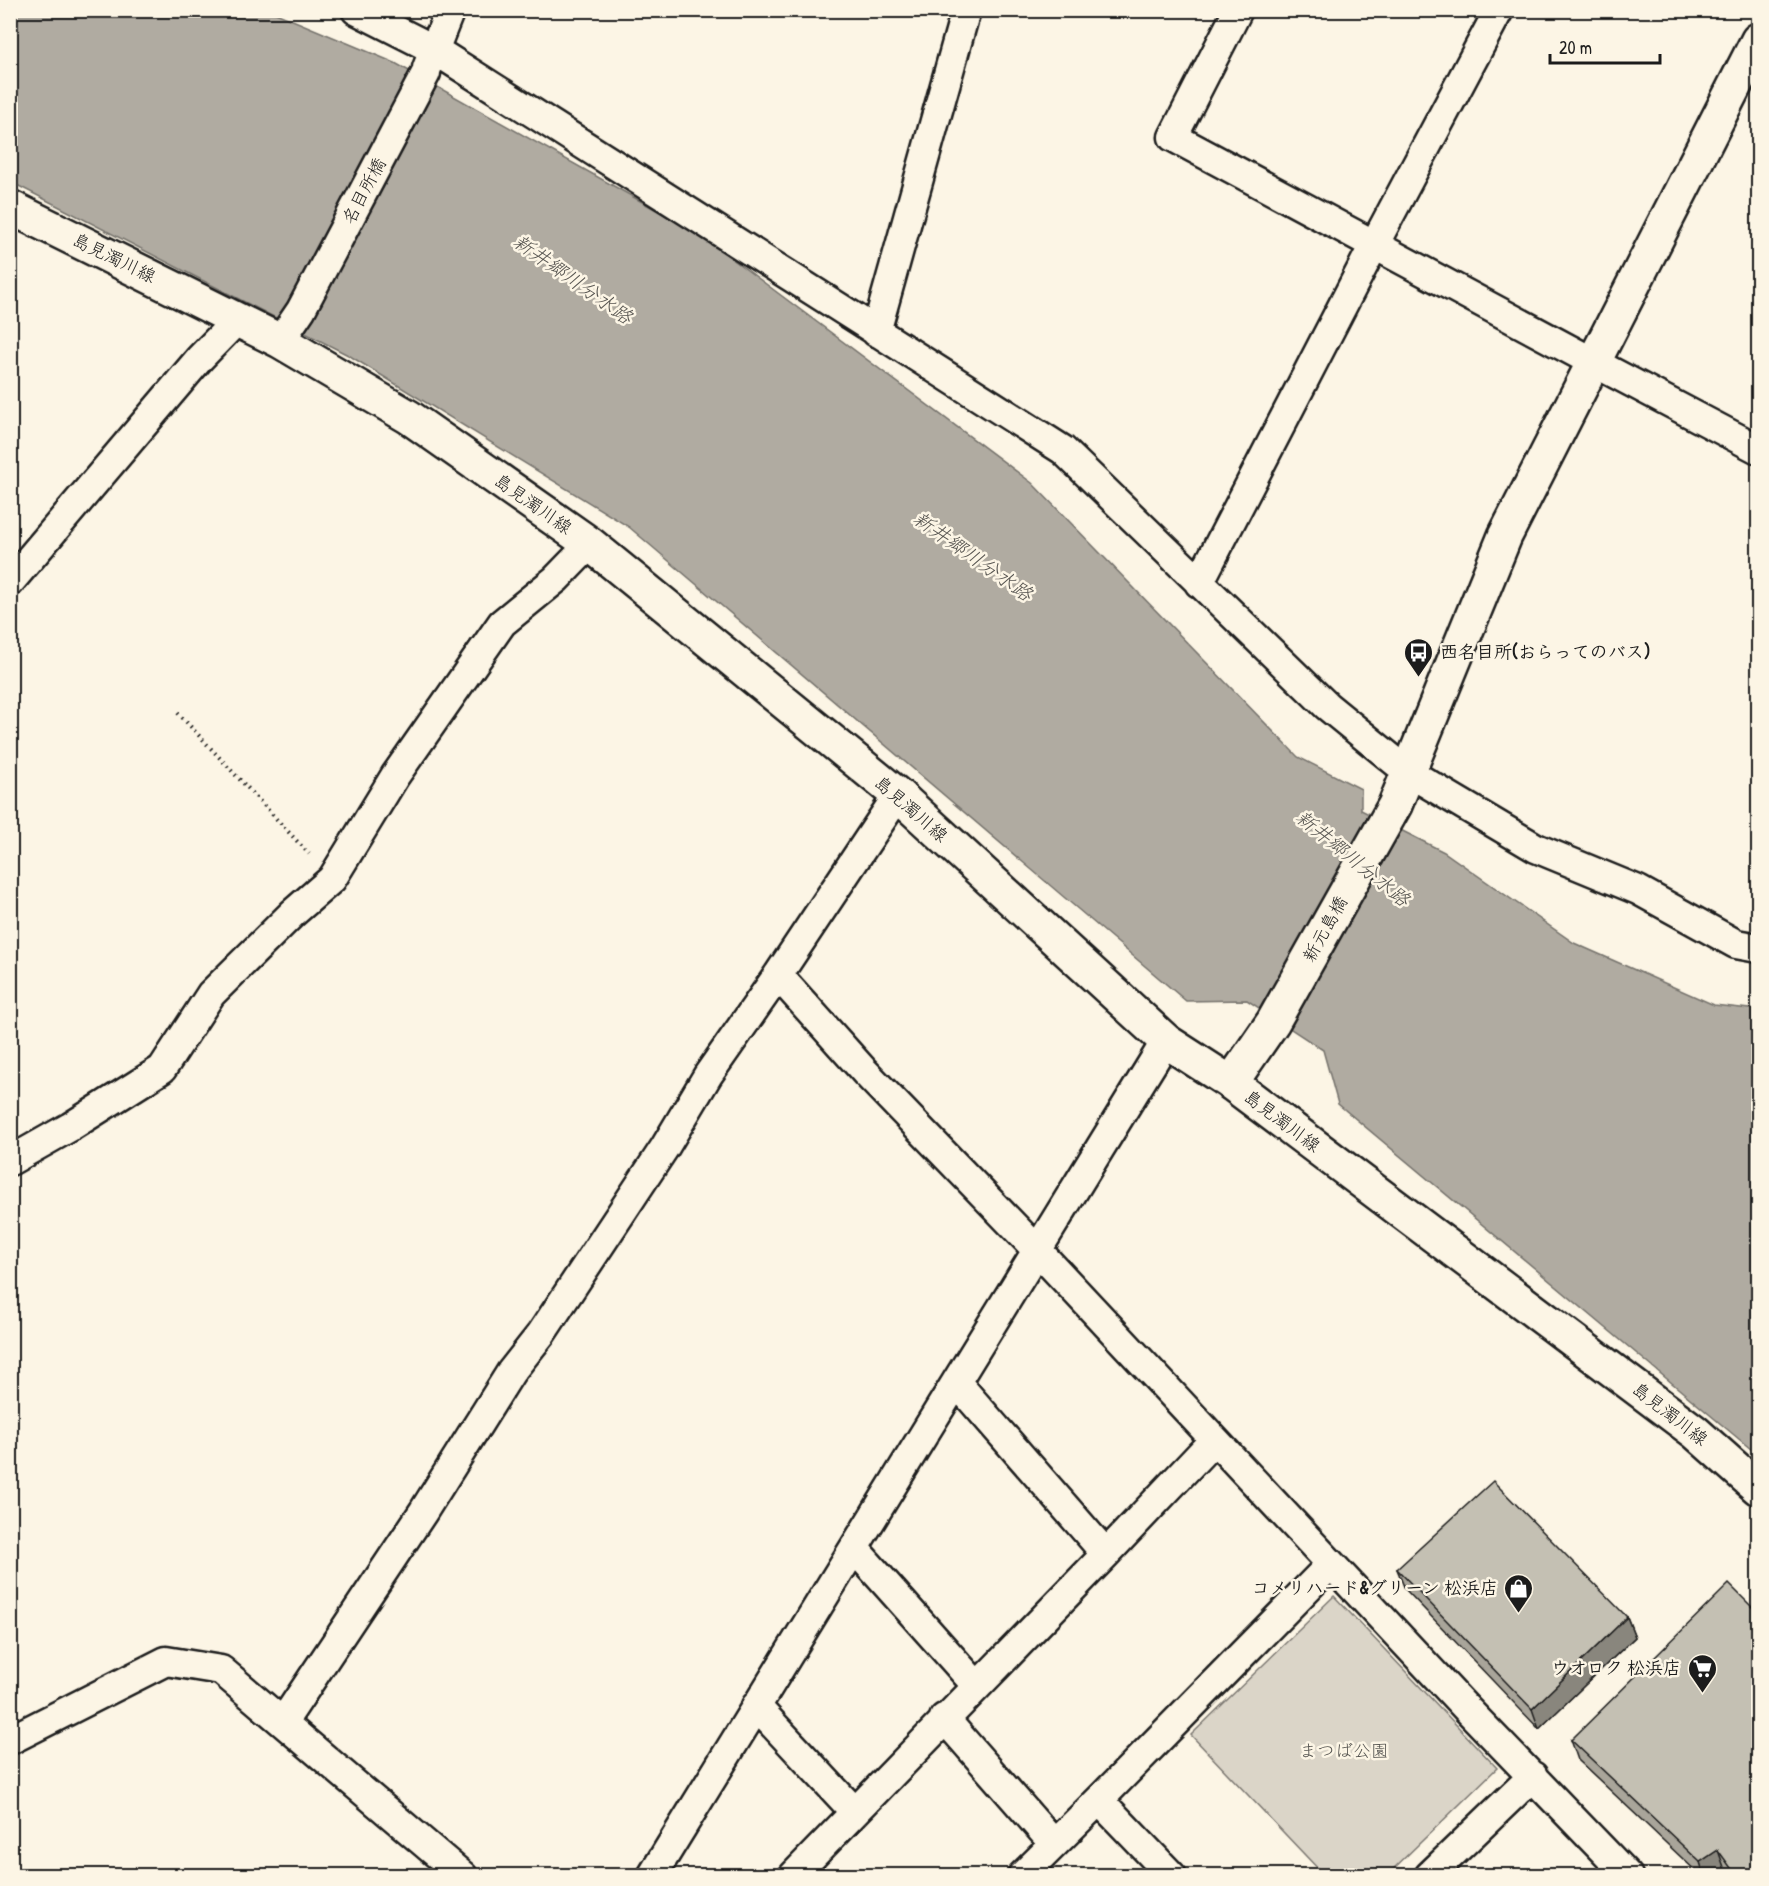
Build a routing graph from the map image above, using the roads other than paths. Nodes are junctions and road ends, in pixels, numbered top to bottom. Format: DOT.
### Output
graph roads {
  1 [pos="356,10"];
  2 [pos="450,10"];
  3 [pos="966,10"];
  4 [pos="1238,10"];
  5 [pos="1499,10"];
  6 [pos="1758,40"];
  7 [pos="428,65"];
  8 [pos="10,207"];
  9 [pos="1374,245"];
  10 [pos="238,319"];
  11 [pos="876,332"];
  12 [pos="280,341"];
  13 [pos="1593,362"];
  14 [pos="1758,449"];
  15 [pos="590,544"];
  16 [pos="10,582"];
  17 [pos="1199,582"];
  18 [pos="1408,772"];
  19 [pos="898,795"];
  20 [pos="1758,948"];
  21 [pos="778,975"];
  22 [pos="1166,1041"];
  23 [pos="1231,1083"];
  24 [pos="10,1161"];
  25 [pos="1038,1251"];
  26 [pos="957,1383"];
  27 [pos="1214,1440"];
  28 [pos="1758,1488"];
  29 [pos="854,1548"];
  30 [pos="1106,1554"];
  31 [pos="1330,1564"];
  32 [pos="976,1685"];
  33 [pos="756,1706"];
  34 [pos="945,1718"];
  35 [pos="284,1722"];
  36 [pos="10,1740"];
  37 [pos="1533,1776"];
  38 [pos="1099,1800"];
  39 [pos="854,1810"];
  40 [pos="1054,1844"];
  41 [pos="463,1875"];
  42 [pos="652,1875"];
  43 [pos="793,1875"];
  44 [pos="1022,1875"];
  45 [pos="1172,1875"];
  46 [pos="1429,1875"];
  47 [pos="1628,1875"];
  1 -- 7 [label="street"];
  2 -- 7 [label="street, 名目所橋"];
  3 -- 11 [label="street"];
  4 -- 9 [label="street"];
  5 -- 9 [label="street"];
  6 -- 13 [label="main road, 新元島橋"];
  7 -- 11 [label="street"];
  7 -- 12 [label="street, 名目所橋"];
  8 -- 10 [label="main road, 島見濁川線"];
  9 -- 13 [label="street"];
  9 -- 17 [label="street"];
  10 -- 12 [label="main road, 島見濁川線"];
  10 -- 16 [label="street"];
  11 -- 17 [label="street"];
  12 -- 15 [label="main road, 島見濁川線"];
  13 -- 14 [label="street"];
  13 -- 18 [label="main road, 新元島橋"];
  15 -- 19 [label="main road, 島見濁川線"];
  15 -- 24 [label="street"];
  17 -- 18 [label="street"];
  18 -- 20 [label="street"];
  18 -- 23 [label="main road, 新元島橋"];
  19 -- 21 [label="street"];
  19 -- 22 [label="main road, 島見濁川線"];
  21 -- 25 [label="street"];
  21 -- 35 [label="street"];
  22 -- 23 [label="main road, 島見濁川線"];
  22 -- 25 [label="street"];
  23 -- 28 [label="main road, 島見濁川線"];
  25 -- 26 [label="street"];
  25 -- 27 [label="street"];
  26 -- 29 [label="street"];
  26 -- 30 [label="street"];
  27 -- 30 [label="street"];
  27 -- 31 [label="street"];
  29 -- 32 [label="street"];
  29 -- 33 [label="street"];
  30 -- 32 [label="street"];
  31 -- 37 [label="street"];
  31 -- 38 [label="street"];
  32 -- 34 [label="street"];
  33 -- 39 [label="street"];
  33 -- 42 [label="street"];
  34 -- 39 [label="street"];
  34 -- 40 [label="street"];
  35 -- 36 [label="street"];
  35 -- 41 [label="street"];
  37 -- 46 [label="street"];
  37 -- 47 [label="street"];
  38 -- 40 [label="street"];
  38 -- 45 [label="street"];
  39 -- 43 [label="street"];
  40 -- 44 [label="street"];
}
